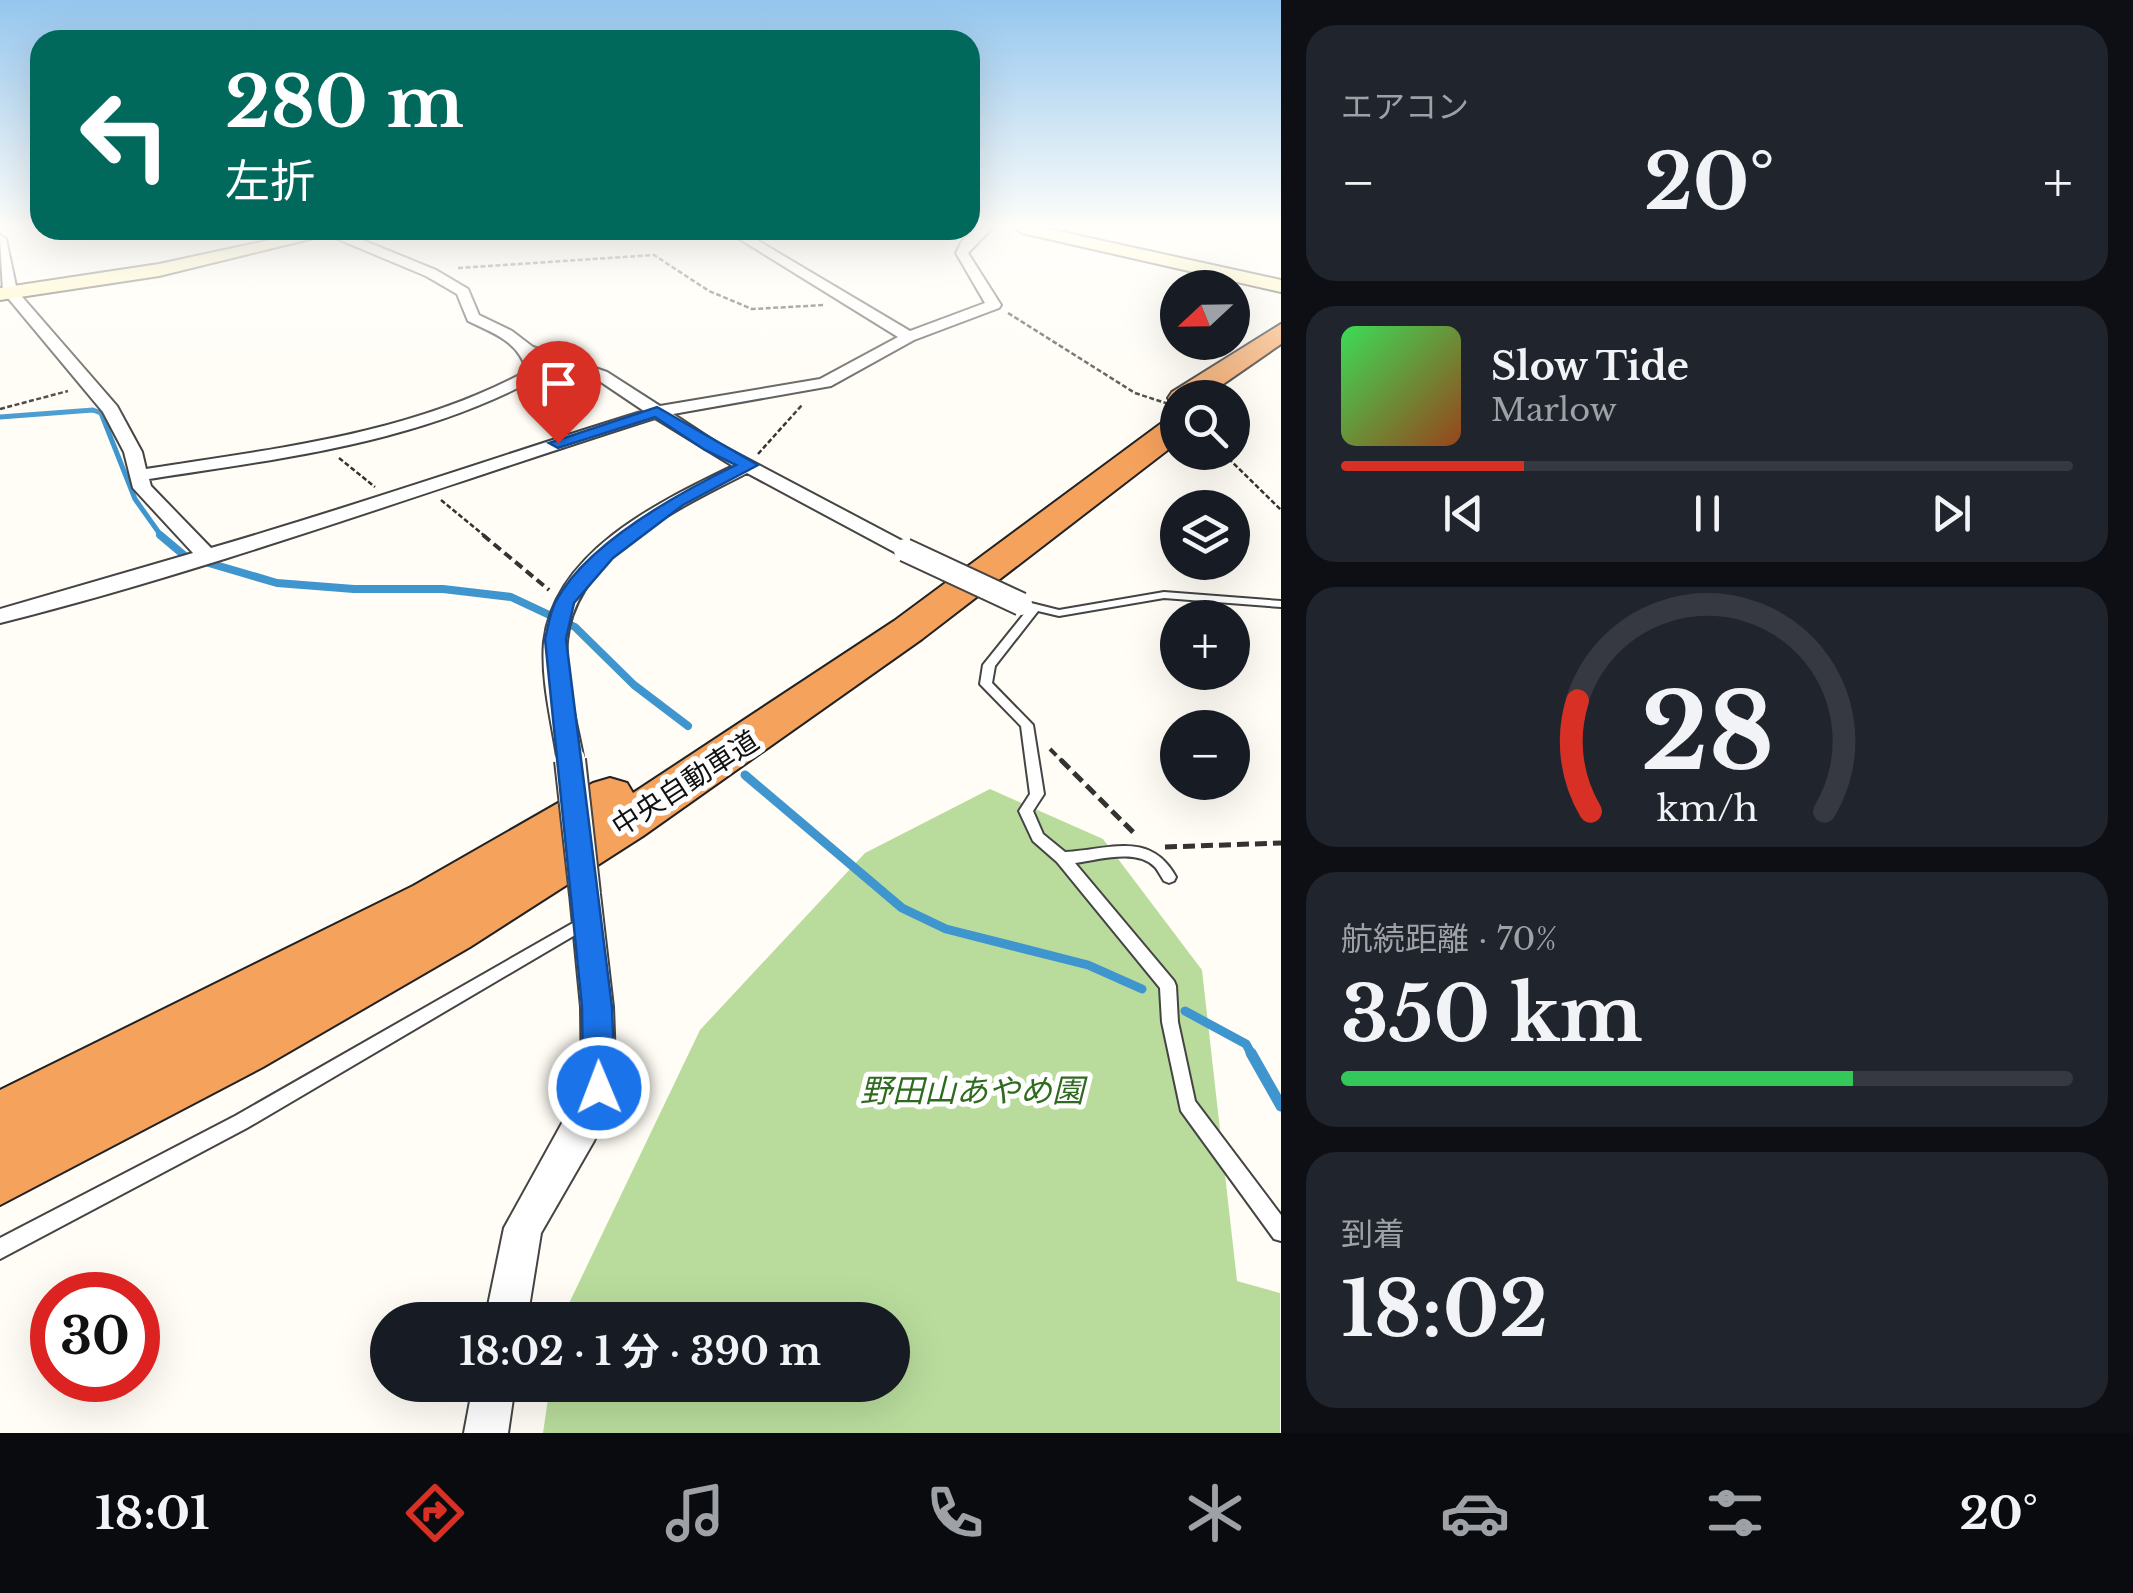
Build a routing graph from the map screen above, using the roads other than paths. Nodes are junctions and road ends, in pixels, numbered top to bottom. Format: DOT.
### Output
graph roads {
  1 [pos="7,295"];
  2 [pos="464,295"];
  3 [pos="839,295"];
  4 [pos="988,295"];
  5 [pos="1280,332"];
  6 [pos="909,337"];
  7 [pos="528,350"];
  8 [pos="1280,352"];
  9 [pos="1201,380"];
  10 [pos="1242,380"];
  11 [pos="1160,406"];
  12 [pos="657,412"];
  13 [pos="1160,440"];
  14 [pos="749,465"];
  15 [pos="141,475"];
  16 [pos="207,556"];
  17 [pos="1280,604"];
  18 [pos="1028,606"];
  19 [pos="0,616"];
  20 [pos="1062,858"];
  21 [pos="1169,877"];
  22 [pos="587,907"];
  23 [pos="0,1124"];
  24 [pos="0,1172"];
  25 [pos="1280,1232"];
  26 [pos="0,1250"];
  27 [pos="509,1302"];
  28 [pos="491,1402"];
  29 [pos="486,1433"];
  1 -- 15 [label="street"];
  2 -- 7 [label="street"];
  3 -- 6 [label="street"];
  4 -- 6 [label="street"];
  5 -- 9 [label="highway, 中央自動車道"];
  6 -- 12 [label="street"];
  7 -- 12 [label="street"];
  7 -- 15 [label="street"];
  8 -- 10 [label="highway"];
  11 -- 23 [label="highway, 中央自動車道"];
  12 -- 14 [label="street"];
  12 -- 16 [label="street"];
  13 -- 24 [label="highway, 中央自動車道"];
  14 -- 18 [label="street, bridge"];
  14 -- 22 [label="street, bridge"];
  15 -- 16 [label="street"];
  16 -- 19 [label="street"];
  17 -- 18 [label="lane"];
  18 -- 20 [label="lane"];
  20 -- 21 [label="lane"];
  20 -- 25 [label="lane"];
  22 -- 26 [label="lane"];
  22 -- 27 [label="street"];
  28 -- 29 [label="street"];
}
